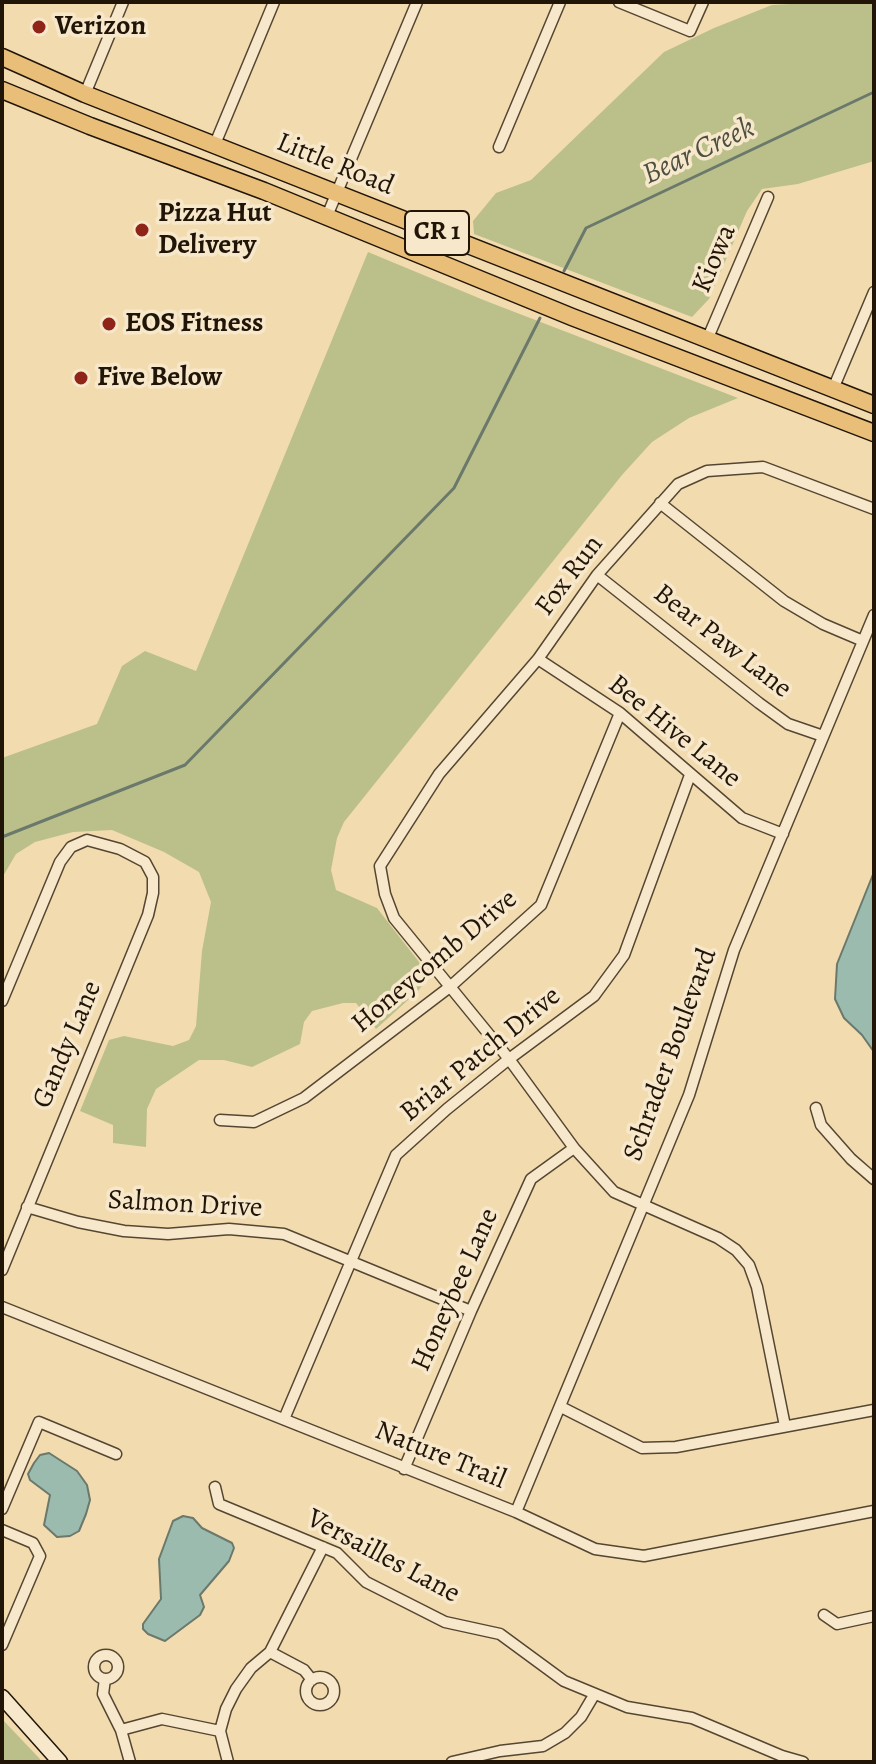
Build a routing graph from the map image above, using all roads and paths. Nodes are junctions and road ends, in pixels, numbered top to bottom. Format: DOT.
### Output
graph roads {
  1 [pos="123,2"];
  2 [pos="274,2"];
  3 [pos="417,2"];
  4 [pos="560,2"];
  5 [pos="619,2"];
  6 [pos="703,2"];
  7 [pos="2,57"];
  8 [pos="2,90"];
  9 [pos="85,94"];
  10 [pos="215,144"];
  11 [pos="499,147"];
  12 [pos="336,193"];
  13 [pos="768,197"];
  14 [pos="327,216"];
  15 [pos="874,292"];
  16 [pos="707,340"];
  17 [pos="833,389"];
  18 [pos="874,405"];
  19 [pos="874,433"];
  20 [pos="660,503"];
  21 [pos="874,509"];
  22 [pos="597,575"];
  23 [pos="874,615"];
  24 [pos="863,641"];
  25 [pos="538,659"];
  26 [pos="620,713"];
  27 [pos="823,736"];
  28 [pos="690,775"];
  29 [pos="783,834"];
  30 [pos="451,986"];
  31 [pos="2,1001"];
  32 [pos="509,1059"];
  33 [pos="816,1108"];
  34 [pos="220,1120"];
  35 [pos="574,1148"];
  36 [pos="874,1179"];
  37 [pos="641,1204"];
  38 [pos="27,1207"];
  39 [pos="352,1262"];
  40 [pos="2,1270"];
  41 [pos="2,1307"];
  42 [pos="471,1311"];
  43 [pos="561,1407"];
  44 [pos="874,1410"];
  45 [pos="284,1419"];
  46 [pos="785,1426"];
  47 [pos="116,1454"];
  48 [pos="404,1469"];
  49 [pos="215,1487"];
  50 [pos="2,1509"];
  51 [pos="874,1511"];
  52 [pos="516,1512"];
  53 [pos="2,1530"];
  54 [pos="323,1547"];
  55 [pos="824,1615"];
  56 [pos="874,1616"];
  57 [pos="2,1645"];
  58 [pos="270,1652"];
  59 [pos="105,1679"];
  60 [pos="312,1680"];
  61 [pos="594,1695"];
  62 [pos="2,1697"];
  63 [pos="121,1730"];
  64 [pos="220,1731"];
  65 [pos="775,1757"];
  66 [pos="60,1762"];
  67 [pos="130,1762"];
  68 [pos="228,1762"];
  69 [pos="452,1762"];
  70 [pos="803,1762"];
  1 -- 9 [label="street"];
  2 -- 10 [label="street"];
  3 -- 12 [label="street"];
  4 -- 11 [label="street"];
  5 -- 6 [label="street"];
  7 -- 9 [label="main road, Little Road / CR 1"];
  8 -- 14 [label="main road, Little Road / CR 1"];
  9 -- 10 [label="main road, Little Road / CR 1"];
  10 -- 12 [label="main road, Little Road / CR 1"];
  12 -- 14 [label="street"];
  12 -- 16 [label="main road, Little Road / CR 1"];
  13 -- 16 [label="street, Kiowa"];
  14 -- 19 [label="main road, Little Road / CR 1"];
  15 -- 17 [label="street"];
  16 -- 17 [label="main road, Little Road / CR 1"];
  17 -- 18 [label="main road, Little Road / CR 1"];
  20 -- 21 [label="street, Fox Run"];
  20 -- 22 [label="street, Fox Run"];
  20 -- 24 [label="street"];
  22 -- 25 [label="street, Fox Run"];
  22 -- 27 [label="street, Bear Paw Lane"];
  23 -- 24 [label="street, Schrader Boulevard"];
  24 -- 27 [label="street, Schrader Boulevard"];
  25 -- 26 [label="street, Bee Hive Lane"];
  25 -- 30 [label="street, Fox Run"];
  26 -- 28 [label="street, Bee Hive Lane"];
  26 -- 30 [label="street, Honeycomb Drive"];
  27 -- 29 [label="street, Schrader Boulevard"];
  28 -- 29 [label="street, Bee Hive Lane"];
  28 -- 32 [label="street, Briar Patch Drive"];
  29 -- 37 [label="street, Schrader Boulevard"];
  30 -- 32 [label="street"];
  30 -- 34 [label="street, Honeycomb Drive"];
  31 -- 38 [label="street, Gandy Lane"];
  32 -- 35 [label="street"];
  32 -- 39 [label="street, Briar Patch Drive"];
  33 -- 36 [label="street"];
  35 -- 37 [label="street"];
  35 -- 42 [label="street, Honeybee Lane"];
  37 -- 43 [label="street, Schrader Boulevard"];
  37 -- 46 [label="street"];
  38 -- 39 [label="street, Salmon Drive"];
  38 -- 40 [label="street, Gandy Lane"];
  39 -- 42 [label="street, Salmon Drive"];
  39 -- 45 [label="street, Briar Patch Drive"];
  41 -- 45 [label="street, Nature Trail"];
  42 -- 48 [label="street, Honeybee Lane"];
  43 -- 46 [label="street"];
  43 -- 52 [label="street, Schrader Boulevard"];
  44 -- 46 [label="street"];
  45 -- 48 [label="street, Nature Trail"];
  47 -- 50 [label="street"];
  48 -- 52 [label="street, Nature Trail"];
  49 -- 54 [label="street, Versailles Lane"];
  51 -- 52 [label="street, Nature Trail"];
  53 -- 57 [label="street"];
  54 -- 58 [label="street"];
  54 -- 61 [label="street, Versailles Lane"];
  55 -- 56 [label="street"];
  58 -- 60 [label="street"];
  58 -- 64 [label="street"];
  59 -- 63 [label="street"];
  61 -- 65 [label="street, Versailles Lane"];
  61 -- 69 [label="street"];
  62 -- 66 [label="street"];
  63 -- 64 [label="street"];
  63 -- 67 [label="street"];
  64 -- 68 [label="street"];
  65 -- 70 [label="street, Versailles Lane"];
}
